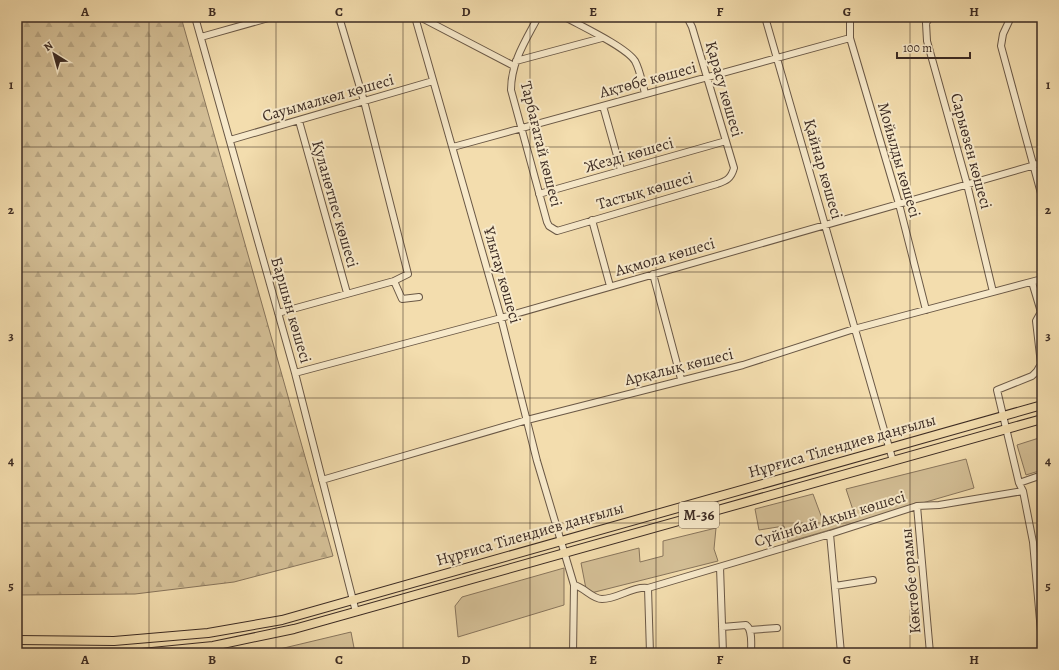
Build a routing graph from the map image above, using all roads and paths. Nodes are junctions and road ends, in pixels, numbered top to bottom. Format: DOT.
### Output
graph roads {
  1 [pos="195,17"];
  2 [pos="272,17"];
  3 [pos="340,17"];
  4 [pos="415,17"];
  5 [pos="420,17"];
  6 [pos="538,17"];
  7 [pos="565,17"];
  8 [pos="686,17"];
  9 [pos="765,17"];
  10 [pos="850,17"];
  11 [pos="930,17"];
  12 [pos="1011,17"];
  13 [pos="200,37"];
  14 [pos="602,38"];
  15 [pos="850,38"];
  16 [pos="778,57"];
  17 [pos="515,64"];
  18 [pos="706,77"];
  19 [pos="433,81"];
  20 [pos="645,93"];
  21 [pos="364,101"];
  22 [pos="603,106"];
  23 [pos="299,121"];
  24 [pos="522,129"];
  25 [pos="230,140"];
  26 [pos="726,141"];
  27 [pos="453,147"];
  28 [pos="1042,163"];
  29 [pos="1033,166"];
  30 [pos="734,168"];
  31 [pos="621,170"];
  32 [pos="967,184"];
  33 [pos="539,194"];
  34 [pos="1042,198"];
  35 [pos="899,204"];
  36 [pos="592,220"];
  37 [pos="825,224"];
  38 [pos="557,231"];
  39 [pos="653,274"];
  40 [pos="1042,279"];
  41 [pos="394,281"];
  42 [pos="1032,282"];
  43 [pos="610,286"];
  44 [pos="993,292"];
  45 [pos="347,293"];
  46 [pos="419,297"];
  47 [pos="926,310"];
  48 [pos="278,313"];
  49 [pos="501,318"];
  50 [pos="854,329"];
  51 [pos="295,373"];
  52 [pos="682,379"];
  53 [pos="1042,405"];
  54 [pos="1004,416"];
  55 [pos="1042,419"];
  56 [pos="527,420"];
  57 [pos="1007,428"];
  58 [pos="889,447"];
  59 [pos="893,461"];
  60 [pos="1042,475"];
  61 [pos="322,480"];
  62 [pos="1019,483"];
  63 [pos="1023,491"];
  64 [pos="917,506"];
  65 [pos="830,534"];
  66 [pos="560,540"];
  67 [pos="564,554"];
  68 [pos="720,567"];
  69 [pos="873,580"];
  70 [pos="574,585"];
  71 [pos="835,586"];
  72 [pos="648,588"];
  73 [pos="353,599"];
  74 [pos="356,612"];
  75 [pos="722,627"];
  76 [pos="777,628"];
  77 [pos="750,630"];
  78 [pos="17,640"];
  79 [pos="1042,644"];
  80 [pos="17,653"];
  81 [pos="29,653"];
  82 [pos="142,653"];
  83 [pos="573,653"];
  84 [pos="650,653"];
  85 [pos="723,653"];
  86 [pos="751,653"];
  87 [pos="841,653"];
  88 [pos="930,653"];
  1 -- 13 [label="street, Баршын көшесі"];
  2 -- 13 [label="street"];
  3 -- 21 [label="street"];
  4 -- 19 [label="street, Ұлытау көшесі"];
  5 -- 17 [label="street"];
  6 -- 17 [label="street, Тарбағатай көшесі"];
  7 -- 14 [label="street"];
  8 -- 18 [label="street, Қарасу көшесі"];
  9 -- 16 [label="street, Қайнар көшесі"];
  10 -- 15 [label="street, Мойылды көшесі"];
  11 -- 32 [label="street, Сарыөзен көшесі"];
  12 -- 29 [label="street"];
  13 -- 25 [label="street, Баршын көшесі"];
  14 -- 17 [label="street"];
  14 -- 20 [label="street"];
  15 -- 16 [label="street, Ақтөбе көшесі"];
  15 -- 35 [label="street, Мойылды көшесі"];
  16 -- 18 [label="street, Ақтөбе көшесі"];
  16 -- 37 [label="street, Қайнар көшесі"];
  17 -- 24 [label="street, Тарбағатай көшесі"];
  18 -- 20 [label="street, Ақтөбе көшесі"];
  18 -- 26 [label="street, Қарасу көшесі"];
  19 -- 21 [label="street, Сауымалкөл көшесі"];
  19 -- 27 [label="street, Ұлытау көшесі"];
  20 -- 22 [label="street, Ақтөбе көшесі"];
  21 -- 23 [label="street, Сауымалкөл көшесі"];
  21 -- 41 [label="street"];
  22 -- 24 [label="street, Ақтөбе көшесі"];
  22 -- 31 [label="street"];
  23 -- 25 [label="street, Сауымалкөл көшесі"];
  23 -- 45 [label="street, Қуланөтпес көшесі"];
  24 -- 27 [label="street, Ақтөбе көшесі"];
  24 -- 33 [label="street, Тарбағатай көшесі"];
  25 -- 48 [label="street, Баршын көшесі"];
  26 -- 30 [label="street, Қарасу көшесі"];
  26 -- 31 [label="street, Жезді көшесі"];
  27 -- 49 [label="street, Ұлытау көшесі"];
  28 -- 29 [label="street, Ақмола көшесі"];
  29 -- 32 [label="street, Ақмола көшесі"];
  29 -- 34 [label="street"];
  30 -- 36 [label="street, Тастық көшесі"];
  31 -- 33 [label="street, Жезді көшесі"];
  32 -- 35 [label="street, Ақмола көшесі"];
  32 -- 44 [label="street, Сарыөзен көшесі"];
  33 -- 38 [label="street, Тарбағатай көшесі"];
  35 -- 37 [label="street, Ақмола көшесі"];
  35 -- 47 [label="street, Мойылды көшесі"];
  36 -- 38 [label="street, Тастық көшесі"];
  36 -- 43 [label="street"];
  37 -- 39 [label="street, Ақмола көшесі"];
  37 -- 50 [label="street, Қайнар көшесі"];
  39 -- 43 [label="street, Ақмола көшесі"];
  39 -- 52 [label="street"];
  40 -- 42 [label="street, Арқалық көшесі"];
  41 -- 45 [label="street"];
  41 -- 46 [label="street"];
  42 -- 44 [label="street, Арқалық көшесі"];
  42 -- 54 [label="street"];
  43 -- 49 [label="street, Ақмола көшесі"];
  44 -- 47 [label="street, Арқалық көшесі"];
  45 -- 48 [label="street"];
  47 -- 50 [label="street, Арқалық көшесі"];
  48 -- 51 [label="street, Баршын көшесі"];
  49 -- 51 [label="street, Ақмола көшесі"];
  49 -- 56 [label="street, Ұлытау көшесі"];
  50 -- 52 [label="street, Арқалық көшесі"];
  50 -- 58 [label="street, Қайнар көшесі"];
  51 -- 61 [label="street, Баршын көшесі"];
  52 -- 56 [label="street, Арқалық көшесі"];
  53 -- 54 [label="main road, Нұрғиса Тілендиев даңғылы / M-36"];
  54 -- 57 [label="street"];
  54 -- 58 [label="main road, Нұрғиса Тілендиев даңғылы / M-36"];
  55 -- 57 [label="main road, Нұрғиса Тілендиев даңғылы / M-36"];
  56 -- 61 [label="street, Арқалық көшесі"];
  56 -- 66 [label="street, Ұлытау көшесі"];
  57 -- 59 [label="main road, Нұрғиса Тілендиев даңғылы / M-36"];
  57 -- 62 [label="street"];
  58 -- 59 [label="street, Қайнар көшесі"];
  58 -- 66 [label="main road, Нұрғиса Тілендиев даңғылы / M-36"];
  59 -- 67 [label="main road, Нұрғиса Тілендиев даңғылы / M-36"];
  60 -- 62 [label="street"];
  61 -- 73 [label="street, Баршын көшесі"];
  62 -- 63 [label="street"];
  63 -- 64 [label="street, Сүйінбай Ақын көшесі"];
  63 -- 79 [label="street"];
  64 -- 65 [label="street, Сүйінбай Ақын көшесі"];
  64 -- 88 [label="street, Көктөбе орамы"];
  65 -- 68 [label="street, Сүйінбай Ақын көшесі"];
  65 -- 71 [label="street"];
  66 -- 67 [label="street, Ұлытау көшесі"];
  66 -- 73 [label="main road, Нұрғиса Тілендиев даңғылы / M-36"];
  67 -- 70 [label="street, Ұлытау көшесі"];
  67 -- 74 [label="main road, Нұрғиса Тілендиев даңғылы / M-36"];
  68 -- 72 [label="street, Сүйінбай Ақын көшесі"];
  68 -- 75 [label="street"];
  69 -- 71 [label="street"];
  70 -- 72 [label="street, Сүйінбай Ақын көшесі"];
  70 -- 83 [label="street, Ұлытау көшесі"];
  71 -- 87 [label="street"];
  72 -- 84 [label="street"];
  73 -- 74 [label="street, Баршын көшесі"];
  73 -- 78 [label="main road, Нұрғиса Тілендиев даңғылы / M-36"];
  74 -- 82 [label="main road, Нұрғиса Тілендиев даңғылы / M-36"];
  75 -- 77 [label="street"];
  75 -- 85 [label="street"];
  76 -- 77 [label="street"];
  77 -- 86 [label="street"];
  80 -- 81 [label="main road"];
}
